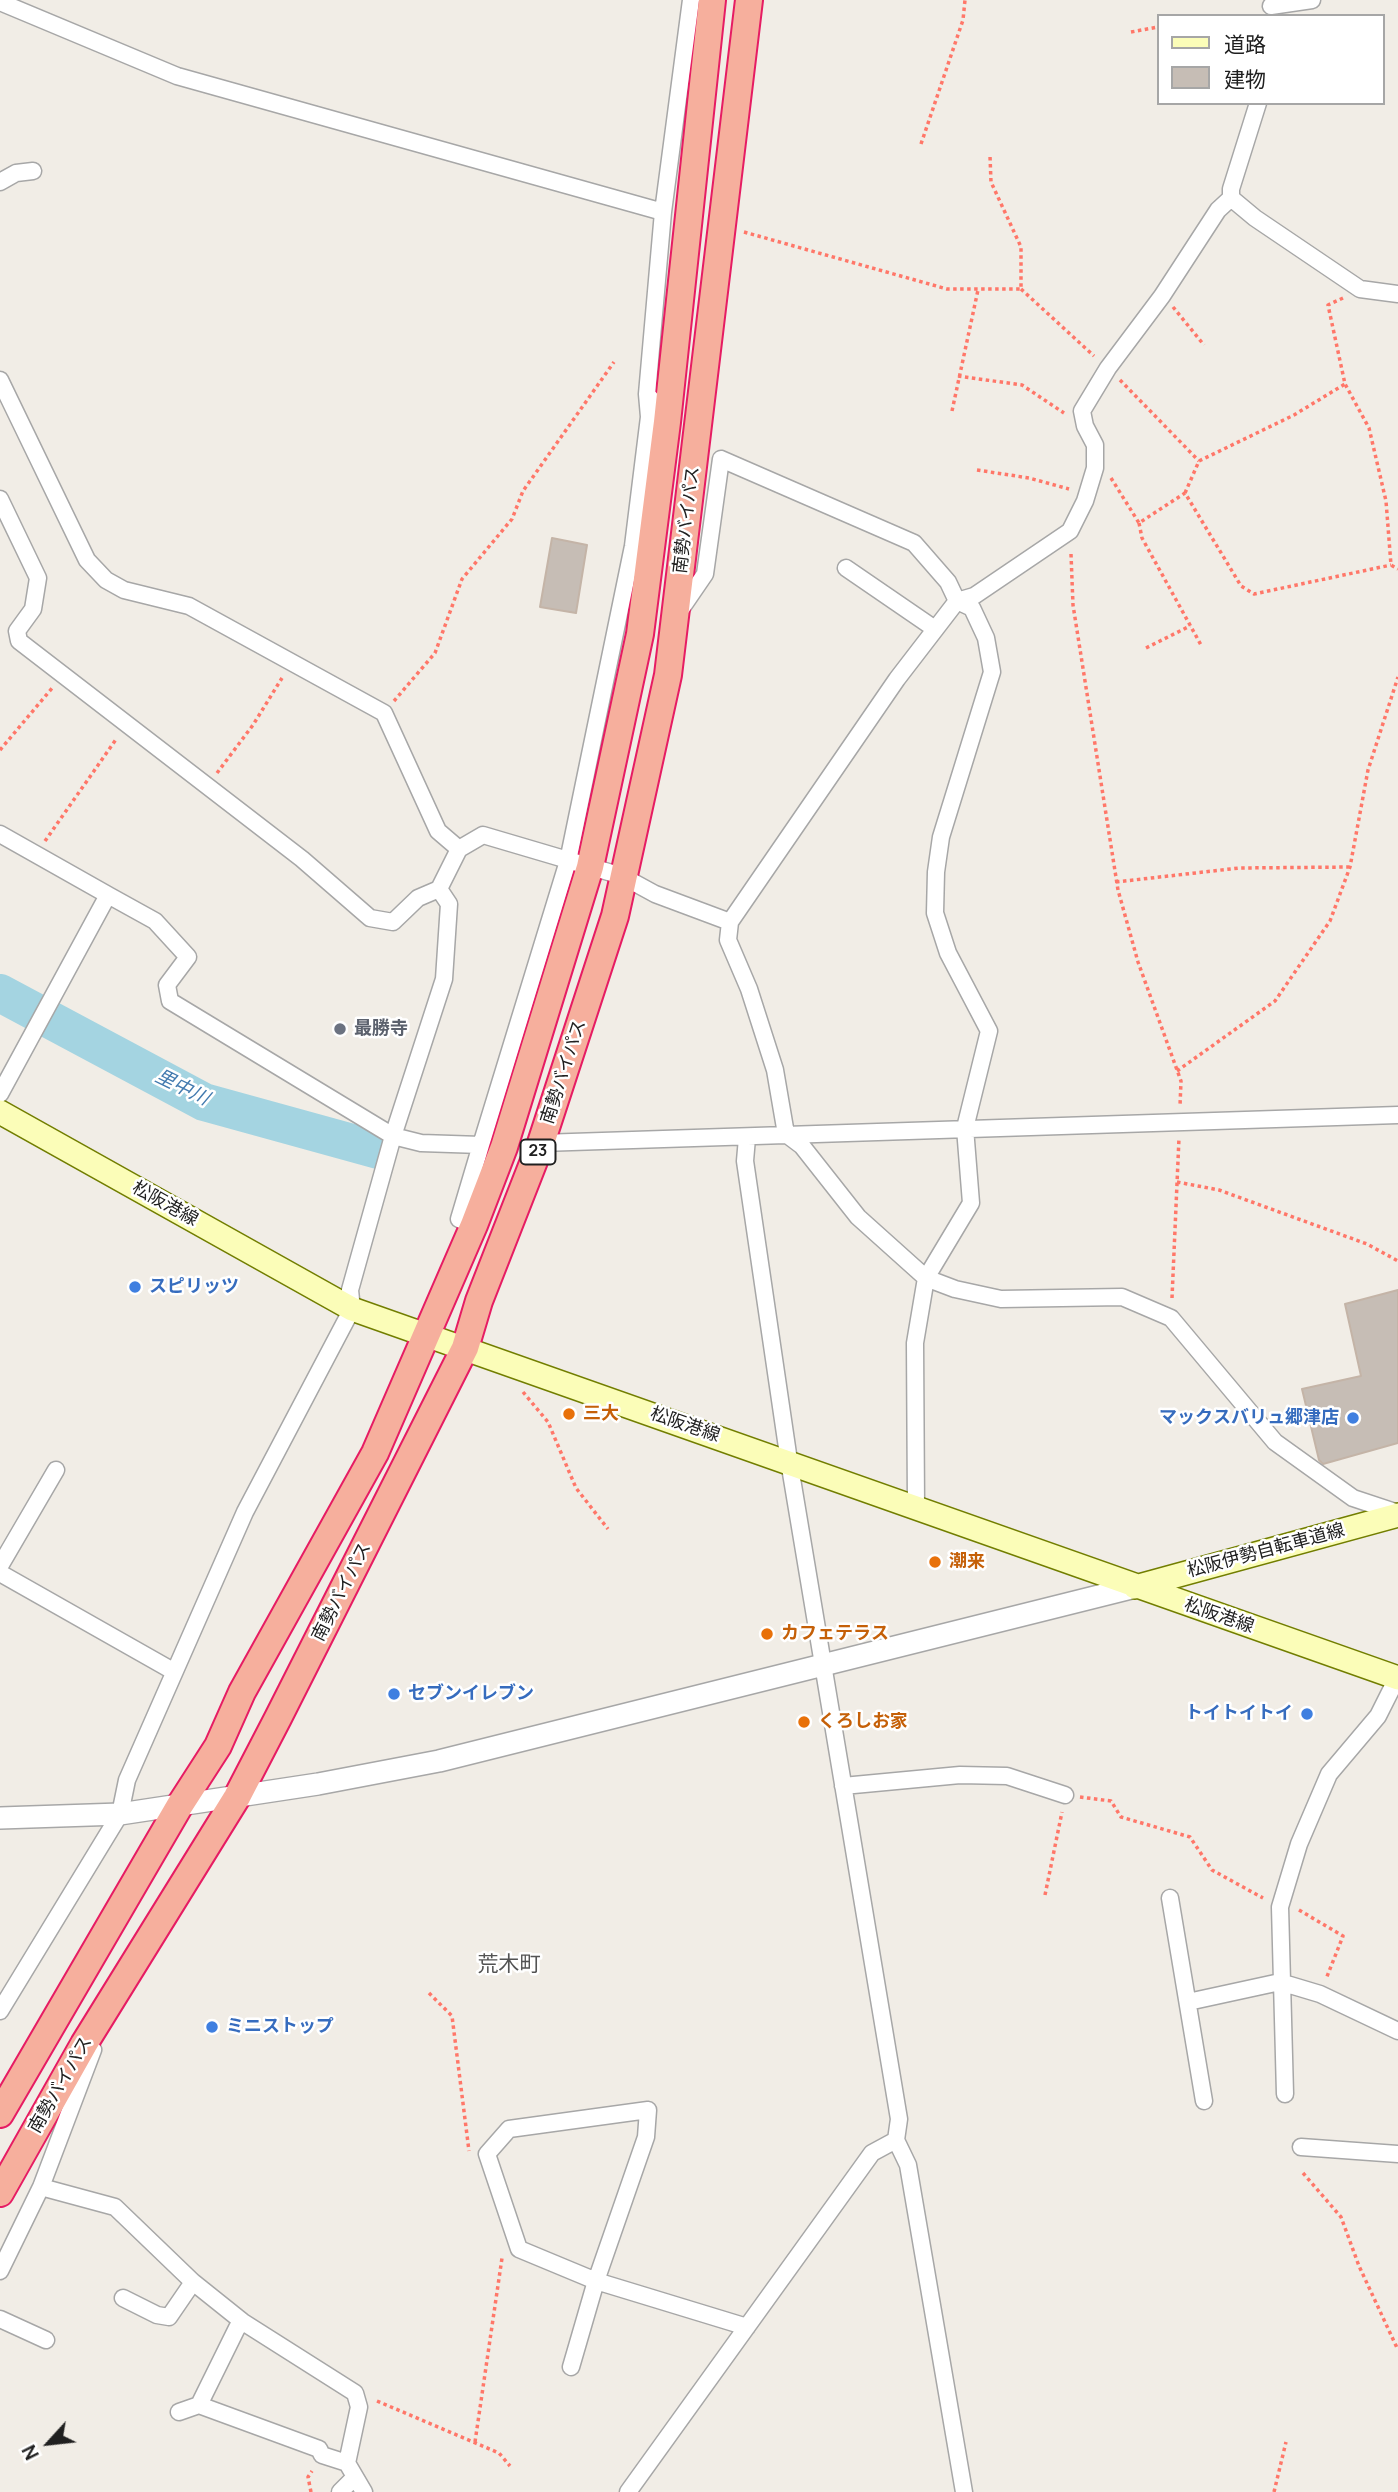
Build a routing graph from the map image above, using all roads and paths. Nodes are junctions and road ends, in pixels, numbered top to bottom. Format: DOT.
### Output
graph roads {
  1 [pos="691,0"];
  2 [pos="712,0"];
  3 [pos="749,0"];
  4 [pos="965,0"];
  5 [pos="1312,0"];
  6 [pos="0,2"];
  7 [pos="1270,7"];
  8 [pos="1156,27"];
  9 [pos="1131,33"];
  10 [pos="1257,105"];
  11 [pos="921,144"];
  12 [pos="990,156"];
  13 [pos="33,171"];
  14 [pos="0,182"];
  15 [pos="1231,198"];
  16 [pos="663,212"];
  17 [pos="744,220"];
  18 [pos="1360,289"];
  19 [pos="978,290"];
  20 [pos="1398,294"];
  21 [pos="1162,296"];
  22 [pos="1203,345"];
  23 [pos="614,362"];
  24 [pos="958,376"];
  25 [pos="0,380"];
  26 [pos="1345,384"];
  27 [pos="647,394"];
  28 [pos="952,411"];
  29 [pos="1083,411"];
  30 [pos="667,422"];
  31 [pos="1095,459"];
  32 [pos="977,470"];
  33 [pos="1185,493"];
  34 [pos="0,499"];
  35 [pos="1085,500"];
  36 [pos="1139,523"];
  37 [pos="1070,531"];
  38 [pos="1391,565"];
  39 [pos="846,568"];
  40 [pos="1398,569"];
  41 [pos="957,601"];
  42 [pos="676,617"];
  43 [pos="1190,626"];
  44 [pos="935,629"];
  45 [pos="1201,645"];
  46 [pos="1146,648"];
  47 [pos="290,664"];
  48 [pos="62,676"];
  49 [pos="1398,677"];
  50 [pos="384,713"];
  51 [pos="126,726"];
  52 [pos="0,750"];
  53 [pos="207,786"];
  54 [pos="0,834"];
  55 [pos="459,849"];
  56 [pos="35,854"];
  57 [pos="579,864"];
  58 [pos="1350,867"];
  59 [pos="622,876"];
  60 [pos="1116,882"];
  61 [pos="439,889"];
  62 [pos="108,895"];
  63 [pos="730,922"];
  64 [pos="1177,1071"];
  65 [pos="0,1094"];
  66 [pos="0,1112"];
  67 [pos="1398,1115"];
  68 [pos="1180,1122"];
  69 [pos="965,1128"];
  70 [pos="786,1134"];
  71 [pos="393,1136"];
  72 [pos="747,1138"];
  73 [pos="541,1143"];
  74 [pos="481,1145"];
  75 [pos="1177,1182"];
  76 [pos="474,1225"];
  77 [pos="1398,1261"];
  78 [pos="926,1278"];
  79 [pos="352,1309"];
  80 [pos="1171,1318"];
  81 [pos="425,1335"];
  82 [pos="465,1348"];
  83 [pos="526,1370"];
  84 [pos="789,1461"];
  85 [pos="56,1470"];
  86 [pos="916,1507"];
  87 [pos="1398,1514"];
  88 [pos="608,1529"];
  89 [pos="0,1566"];
  90 [pos="0,1573"];
  91 [pos="1135,1587"];
  92 [pos="823,1664"];
  93 [pos="173,1671"];
  94 [pos="1397,1678"];
  95 [pos="843,1786"];
  96 [pos="1065,1795"];
  97 [pos="237,1797"];
  98 [pos="180,1805"];
  99 [pos="120,1814"];
  100 [pos="0,1818"];
  101 [pos="1045,1895"];
  102 [pos="1170,1898"];
  103 [pos="1280,1907"];
  104 [pos="1280,1982"];
  105 [pos="429,1993"];
  106 [pos="1320,1994"];
  107 [pos="1188,2002"];
  108 [pos="0,2011"];
  109 [pos="1398,2031"];
  110 [pos="84,2044"];
  111 [pos="1285,2094"];
  112 [pos="1204,2101"];
  113 [pos="0,2115"];
  114 [pos="896,2140"];
  115 [pos="1301,2147"];
  116 [pos="1398,2154"];
  117 [pos="471,2160"];
  118 [pos="1303,2173"];
  119 [pos="41,2187"];
  120 [pos="0,2193"];
  121 [pos="501,2251"];
  122 [pos="0,2271"];
  123 [pos="596,2281"];
  124 [pos="193,2282"];
  125 [pos="124,2298"];
  126 [pos="0,2319"];
  127 [pos="243,2322"];
  128 [pos="747,2327"];
  129 [pos="46,2340"];
  130 [pos="1398,2350"];
  131 [pos="571,2367"];
  132 [pos="355,2393"];
  133 [pos="199,2404"];
  134 [pos="179,2412"];
  135 [pos="475,2442"];
  136 [pos="1286,2442"];
  137 [pos="510,2466"];
  138 [pos="351,2470"];
  139 [pos="340,2492"];
  140 [pos="364,2492"];
  141 [pos="628,2492"];
  142 [pos="964,2492"];
  143 [pos="1274,2492"];
  1 -- 16 [label="street"];
  2 -- 30 [label="highway, 南勢バイパス / 23"];
  3 -- 42 [label="highway, 南勢バイパス / 23"];
  4 -- 11 [label="path"];
  5 -- 7 [label="street"];
  6 -- 16 [label="street"];
  8 -- 9 [label="path"];
  10 -- 15 [label="street"];
  12 -- 19 [label="path"];
  13 -- 14 [label="street"];
  15 -- 18 [label="street"];
  15 -- 21 [label="street"];
  16 -- 27 [label="street"];
  17 -- 19 [label="path"];
  18 -- 20 [label="street"];
  18 -- 26 [label="path"];
  19 -- 24 [label="path"];
  21 -- 22 [label="path"];
  21 -- 29 [label="street"];
  23 -- 50 [label="path"];
  24 -- 28 [label="path"];
  24 -- 29 [label="path"];
  25 -- 47 [label="street"];
  26 -- 33 [label="path"];
  26 -- 38 [label="path"];
  27 -- 30 [label="street"];
  27 -- 57 [label="street"];
  29 -- 31 [label="street"];
  30 -- 57 [label="highway, 南勢バイパス / 23"];
  31 -- 35 [label="street"];
  31 -- 36 [label="path"];
  32 -- 35 [label="path"];
  33 -- 36 [label="path"];
  33 -- 38 [label="path"];
  34 -- 48 [label="street"];
  35 -- 37 [label="street"];
  36 -- 43 [label="path"];
  37 -- 41 [label="street"];
  37 -- 60 [label="path"];
  38 -- 40 [label="path"];
  39 -- 44 [label="street"];
  41 -- 42 [label="street"];
  41 -- 44 [label="street"];
  41 -- 69 [label="street"];
  42 -- 59 [label="highway, 南勢バイパス / 23"];
  43 -- 45 [label="path"];
  43 -- 46 [label="path"];
  44 -- 63 [label="street"];
  47 -- 50 [label="street"];
  47 -- 53 [label="path"];
  48 -- 51 [label="street"];
  48 -- 52 [label="path"];
  49 -- 58 [label="path"];
  50 -- 55 [label="street"];
  51 -- 53 [label="street"];
  51 -- 56 [label="path"];
  53 -- 61 [label="street"];
  54 -- 56 [label="street"];
  55 -- 57 [label="street"];
  55 -- 61 [label="street"];
  56 -- 62 [label="street"];
  57 -- 59 [label="street"];
  57 -- 74 [label="street"];
  57 -- 76 [label="highway, 南勢バイパス / 23"];
  58 -- 60 [label="path"];
  58 -- 64 [label="path"];
  59 -- 63 [label="street"];
  59 -- 73 [label="highway, 南勢バイパス / 23"];
  60 -- 64 [label="path"];
  61 -- 71 [label="street"];
  62 -- 65 [label="street"];
  62 -- 71 [label="street"];
  63 -- 70 [label="street"];
  64 -- 68 [label="path"];
  66 -- 79 [label="main road, 松阪港線"];
  67 -- 68 [label="street"];
  68 -- 69 [label="street"];
  68 -- 75 [label="path"];
  69 -- 70 [label="street"];
  69 -- 78 [label="street"];
  70 -- 72 [label="street"];
  70 -- 78 [label="street"];
  71 -- 74 [label="street"];
  71 -- 79 [label="street"];
  72 -- 73 [label="street"];
  72 -- 84 [label="street"];
  73 -- 82 [label="highway, 南勢バイパス / 23"];
  74 -- 76 [label="street"];
  75 -- 77 [label="path"];
  75 -- 80 [label="path"];
  76 -- 81 [label="highway, 南勢バイパス / 23"];
  78 -- 80 [label="street"];
  78 -- 86 [label="street"];
  79 -- 81 [label="main road, 松阪港線"];
  79 -- 93 [label="street"];
  80 -- 87 [label="street"];
  81 -- 82 [label="main road, 松阪港線"];
  81 -- 98 [label="highway, 南勢バイパス / 23"];
  82 -- 83 [label="main road, 松阪港線"];
  82 -- 97 [label="highway, 南勢バイパス / 23"];
  83 -- 84 [label="main road, 松阪港線"];
  83 -- 88 [label="path"];
  84 -- 86 [label="main road, 松阪港線"];
  84 -- 92 [label="street"];
  85 -- 89 [label="street"];
  86 -- 91 [label="main road, 松阪港線"];
  87 -- 91 [label="main road, 松阪伊勢自転車道線"];
  90 -- 93 [label="street"];
  91 -- 92 [label="street"];
  91 -- 94 [label="main road, 松阪港線"];
  92 -- 95 [label="street"];
  92 -- 97 [label="street"];
  93 -- 99 [label="street"];
  94 -- 103 [label="street"];
  95 -- 96 [label="street"];
  95 -- 114 [label="street"];
  96 -- 101 [label="path"];
  96 -- 103 [label="path"];
  97 -- 98 [label="street"];
  97 -- 110 [label="highway, 南勢バイパス / 23"];
  98 -- 99 [label="street"];
  98 -- 113 [label="highway, 南勢バイパス / 23"];
  99 -- 100 [label="street"];
  99 -- 108 [label="street"];
  102 -- 107 [label="street"];
  103 -- 104 [label="street"];
  103 -- 106 [label="path"];
  104 -- 106 [label="street"];
  104 -- 107 [label="street"];
  104 -- 111 [label="street"];
  105 -- 117 [label="path"];
  106 -- 109 [label="street"];
  107 -- 112 [label="street"];
  110 -- 119 [label="street"];
  110 -- 120 [label="highway, 南勢バイパス / 23"];
  114 -- 128 [label="street"];
  114 -- 142 [label="street"];
  115 -- 116 [label="street"];
  118 -- 130 [label="path"];
  119 -- 122 [label="street"];
  119 -- 124 [label="street"];
  121 -- 135 [label="path"];
  123 -- 123 [label="street"];
  123 -- 128 [label="street"];
  123 -- 131 [label="street"];
  124 -- 125 [label="street"];
  124 -- 127 [label="street"];
  126 -- 129 [label="street"];
  127 -- 132 [label="street"];
  127 -- 133 [label="street"];
  128 -- 141 [label="street"];
  132 -- 135 [label="path"];
  132 -- 138 [label="street"];
  133 -- 134 [label="street"];
  133 -- 138 [label="street"];
  135 -- 137 [label="path"];
  136 -- 143 [label="path"];
  138 -- 139 [label="street"];
  138 -- 140 [label="street"];
}
